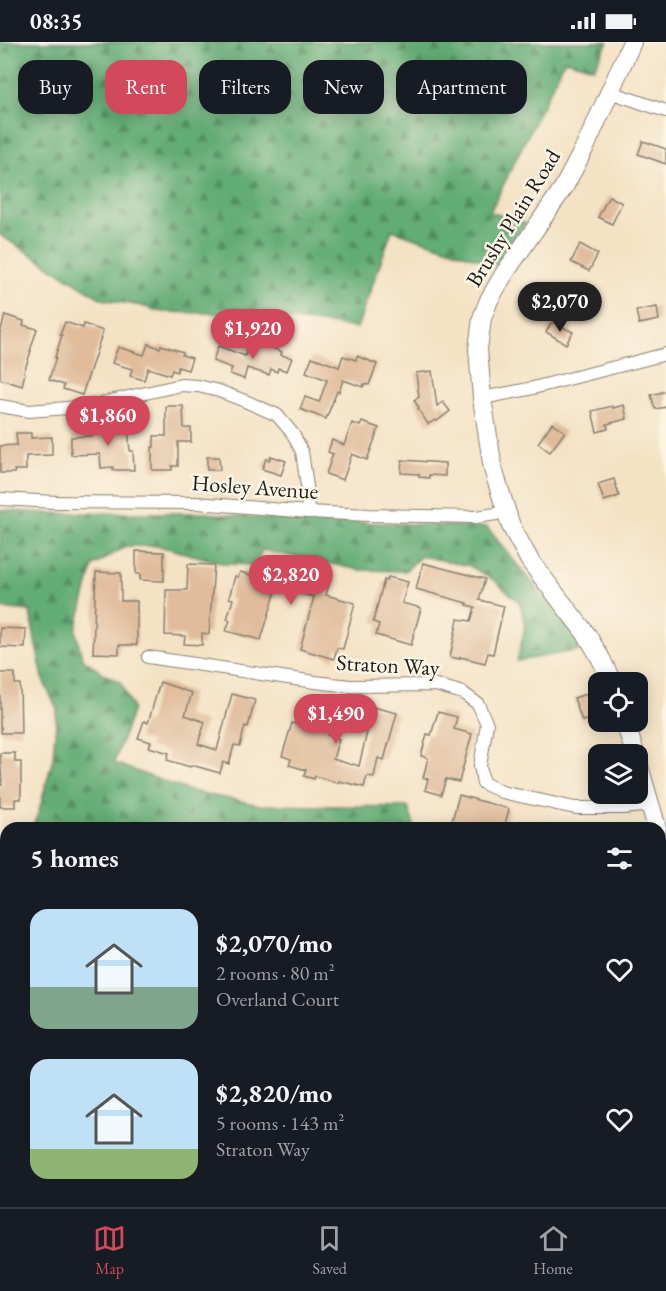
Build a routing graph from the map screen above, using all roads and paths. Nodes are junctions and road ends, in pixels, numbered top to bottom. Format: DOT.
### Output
graph roads {
  1 [pos="632,42"];
  2 [pos="610,92"];
  3 [pos="666,111"];
  4 [pos="666,354"];
  5 [pos="482,398"];
  6 [pos="0,405"];
  7 [pos="0,499"];
  8 [pos="506,511"];
  9 [pos="308,512"];
  10 [pos="148,657"];
  11 [pos="607,672"];
  12 [pos="648,798"];
  13 [pos="650,805"];
  14 [pos="655,822"];
  1 -- 2 [label="main road, Brushy Plain Road"];
  2 -- 3 [label="street"];
  2 -- 5 [label="main road, Brushy Plain Road"];
  4 -- 5 [label="street"];
  5 -- 8 [label="main road, Brushy Plain Road"];
  6 -- 9 [label="street"];
  7 -- 9 [label="street, Hosley Avenue"];
  8 -- 9 [label="street, Hosley Avenue"];
  8 -- 11 [label="main road, Brushy Plain Road"];
  10 -- 13 [label="street, Straton Way"];
  12 -- 13 [label="main road"];
  13 -- 14 [label="main road"];
}
